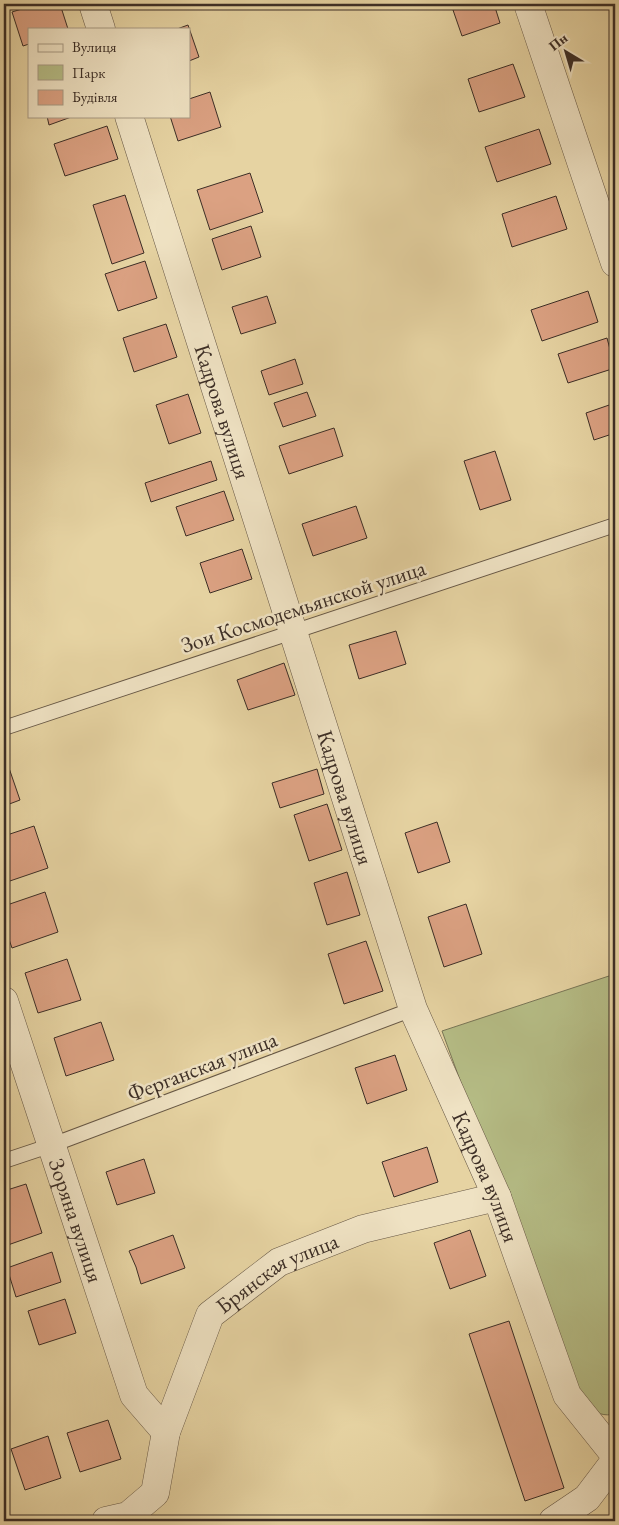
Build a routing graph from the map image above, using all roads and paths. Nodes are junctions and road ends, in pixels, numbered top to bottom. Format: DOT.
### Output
graph roads {
  1 [pos="93,4"];
  2 [pos="528,4"];
  3 [pos="101,28"];
  4 [pos="130,118"];
  5 [pos="615,263"];
  6 [pos="615,525"];
  7 [pos="293,632"];
  8 [pos="4,728"];
  9 [pos="4,1001"];
  10 [pos="414,1009"];
  11 [pos="52,1145"];
  12 [pos="4,1161"];
  13 [pos="497,1197"];
  14 [pos="166,1432"];
  15 [pos="615,1455"];
  16 [pos="615,1461"];
  17 [pos="106,1521"];
  18 [pos="553,1521"];
  1 -- 3 [label="street"];
  2 -- 5 [label="street"];
  4 -- 7 [label="street, Кадрова вулиця"];
  6 -- 7 [label="lane, Зои Космодемьянской улица"];
  7 -- 8 [label="lane, Зои Космодемьянской улица"];
  7 -- 10 [label="street, Кадрова вулиця"];
  9 -- 11 [label="street, Зоряна вулиця"];
  10 -- 11 [label="lane, Ферганская улица"];
  10 -- 13 [label="street, Кадрова вулиця"];
  11 -- 12 [label="lane, Ферганская улица"];
  11 -- 14 [label="street, Зоряна вулиця"];
  13 -- 14 [label="street, Брянская улица"];
  13 -- 15 [label="street, Кадрова вулиця"];
  14 -- 17 [label="street, Брянская улица"];
  16 -- 18 [label="street"];
}
